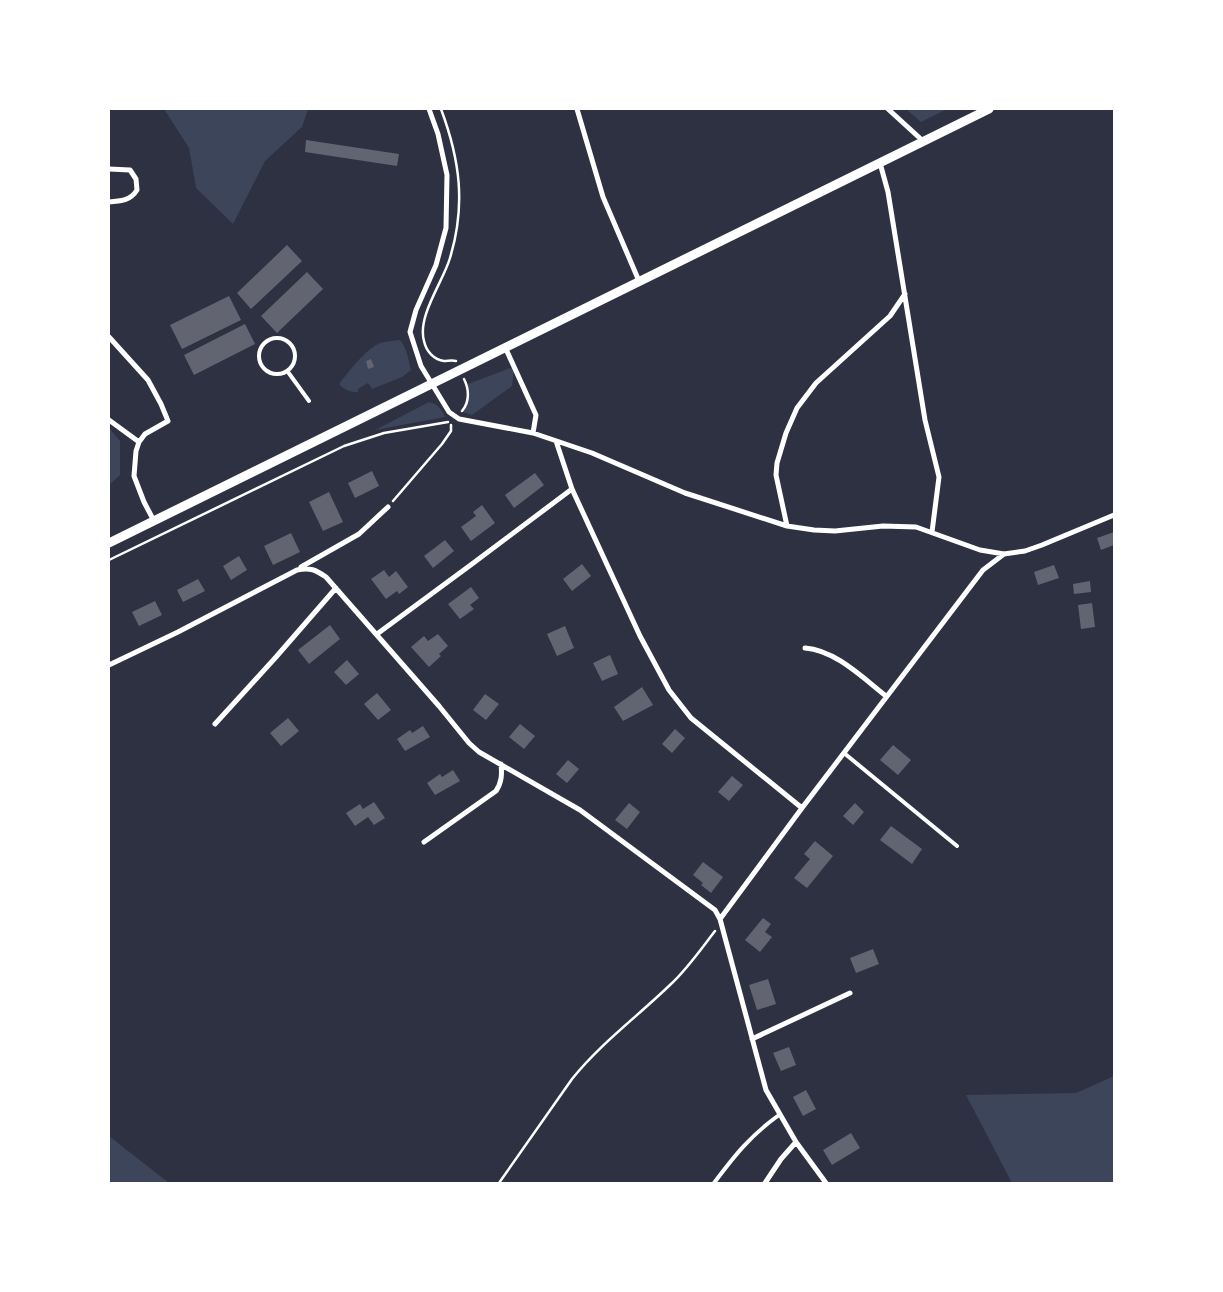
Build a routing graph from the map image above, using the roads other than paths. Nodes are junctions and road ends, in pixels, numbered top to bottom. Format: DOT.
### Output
graph roads {
  1 [pos="429,109"];
  2 [pos="577,109"];
  3 [pos="888,109"];
  4 [pos="989,109"];
  5 [pos="923,141"];
  6 [pos="880,163"];
  7 [pos="109,169"];
  8 [pos="109,202"];
  9 [pos="639,281"];
  10 [pos="905,294"];
  11 [pos="109,338"];
  12 [pos="505,347"];
  13 [pos="288,372"];
  14 [pos="433,384"];
  15 [pos="309,402"];
  16 [pos="109,420"];
  17 [pos="533,432"];
  18 [pos="138,442"];
  19 [pos="556,442"];
  20 [pos="572,489"];
  21 [pos="388,506"];
  22 [pos="1114,515"];
  23 [pos="154,521"];
  24 [pos="788,526"];
  25 [pos="932,532"];
  26 [pos="109,543"];
  27 [pos="1004,554"];
  28 [pos="296,570"];
  29 [pos="336,588"];
  30 [pos="377,634"];
  31 [pos="805,648"];
  32 [pos="109,666"];
  33 [pos="886,696"];
  34 [pos="215,724"];
  35 [pos="844,753"];
  36 [pos="501,764"];
  37 [pos="802,808"];
  38 [pos="424,842"];
  39 [pos="957,846"];
  40 [pos="720,919"];
  41 [pos="850,993"];
  42 [pos="752,1039"];
  43 [pos="779,1115"];
  44 [pos="796,1142"];
  45 [pos="714,1183"];
  46 [pos="765,1183"];
  47 [pos="826,1183"];
  1 -- 14 [label="street"];
  2 -- 9 [label="street"];
  3 -- 5 [label="street"];
  4 -- 5 [label="street"];
  5 -- 6 [label="street"];
  6 -- 9 [label="street"];
  6 -- 10 [label="street"];
  7 -- 8 [label="street"];
  9 -- 12 [label="street"];
  10 -- 24 [label="street"];
  10 -- 25 [label="street"];
  11 -- 18 [label="street"];
  12 -- 14 [label="street"];
  12 -- 17 [label="street"];
  13 -- 13 [label="lane"];
  13 -- 15 [label="lane"];
  14 -- 17 [label="street"];
  14 -- 23 [label="street"];
  16 -- 18 [label="street"];
  17 -- 19 [label="street"];
  18 -- 23 [label="street"];
  19 -- 20 [label="street"];
  19 -- 24 [label="street"];
  20 -- 30 [label="street"];
  20 -- 37 [label="street"];
  21 -- 28 [label="street"];
  22 -- 27 [label="street"];
  23 -- 26 [label="street"];
  24 -- 25 [label="street"];
  25 -- 27 [label="street"];
  27 -- 33 [label="street"];
  28 -- 29 [label="street"];
  28 -- 32 [label="street"];
  29 -- 30 [label="street"];
  29 -- 34 [label="street"];
  30 -- 36 [label="street"];
  31 -- 33 [label="street"];
  33 -- 35 [label="street"];
  35 -- 37 [label="street"];
  35 -- 39 [label="lane"];
  36 -- 38 [label="street"];
  36 -- 40 [label="street"];
  37 -- 40 [label="street"];
  40 -- 42 [label="street"];
  41 -- 42 [label="street"];
  42 -- 43 [label="street"];
  43 -- 44 [label="street"];
  43 -- 45 [label="lane"];
  44 -- 46 [label="street"];
  44 -- 47 [label="street"];
}
